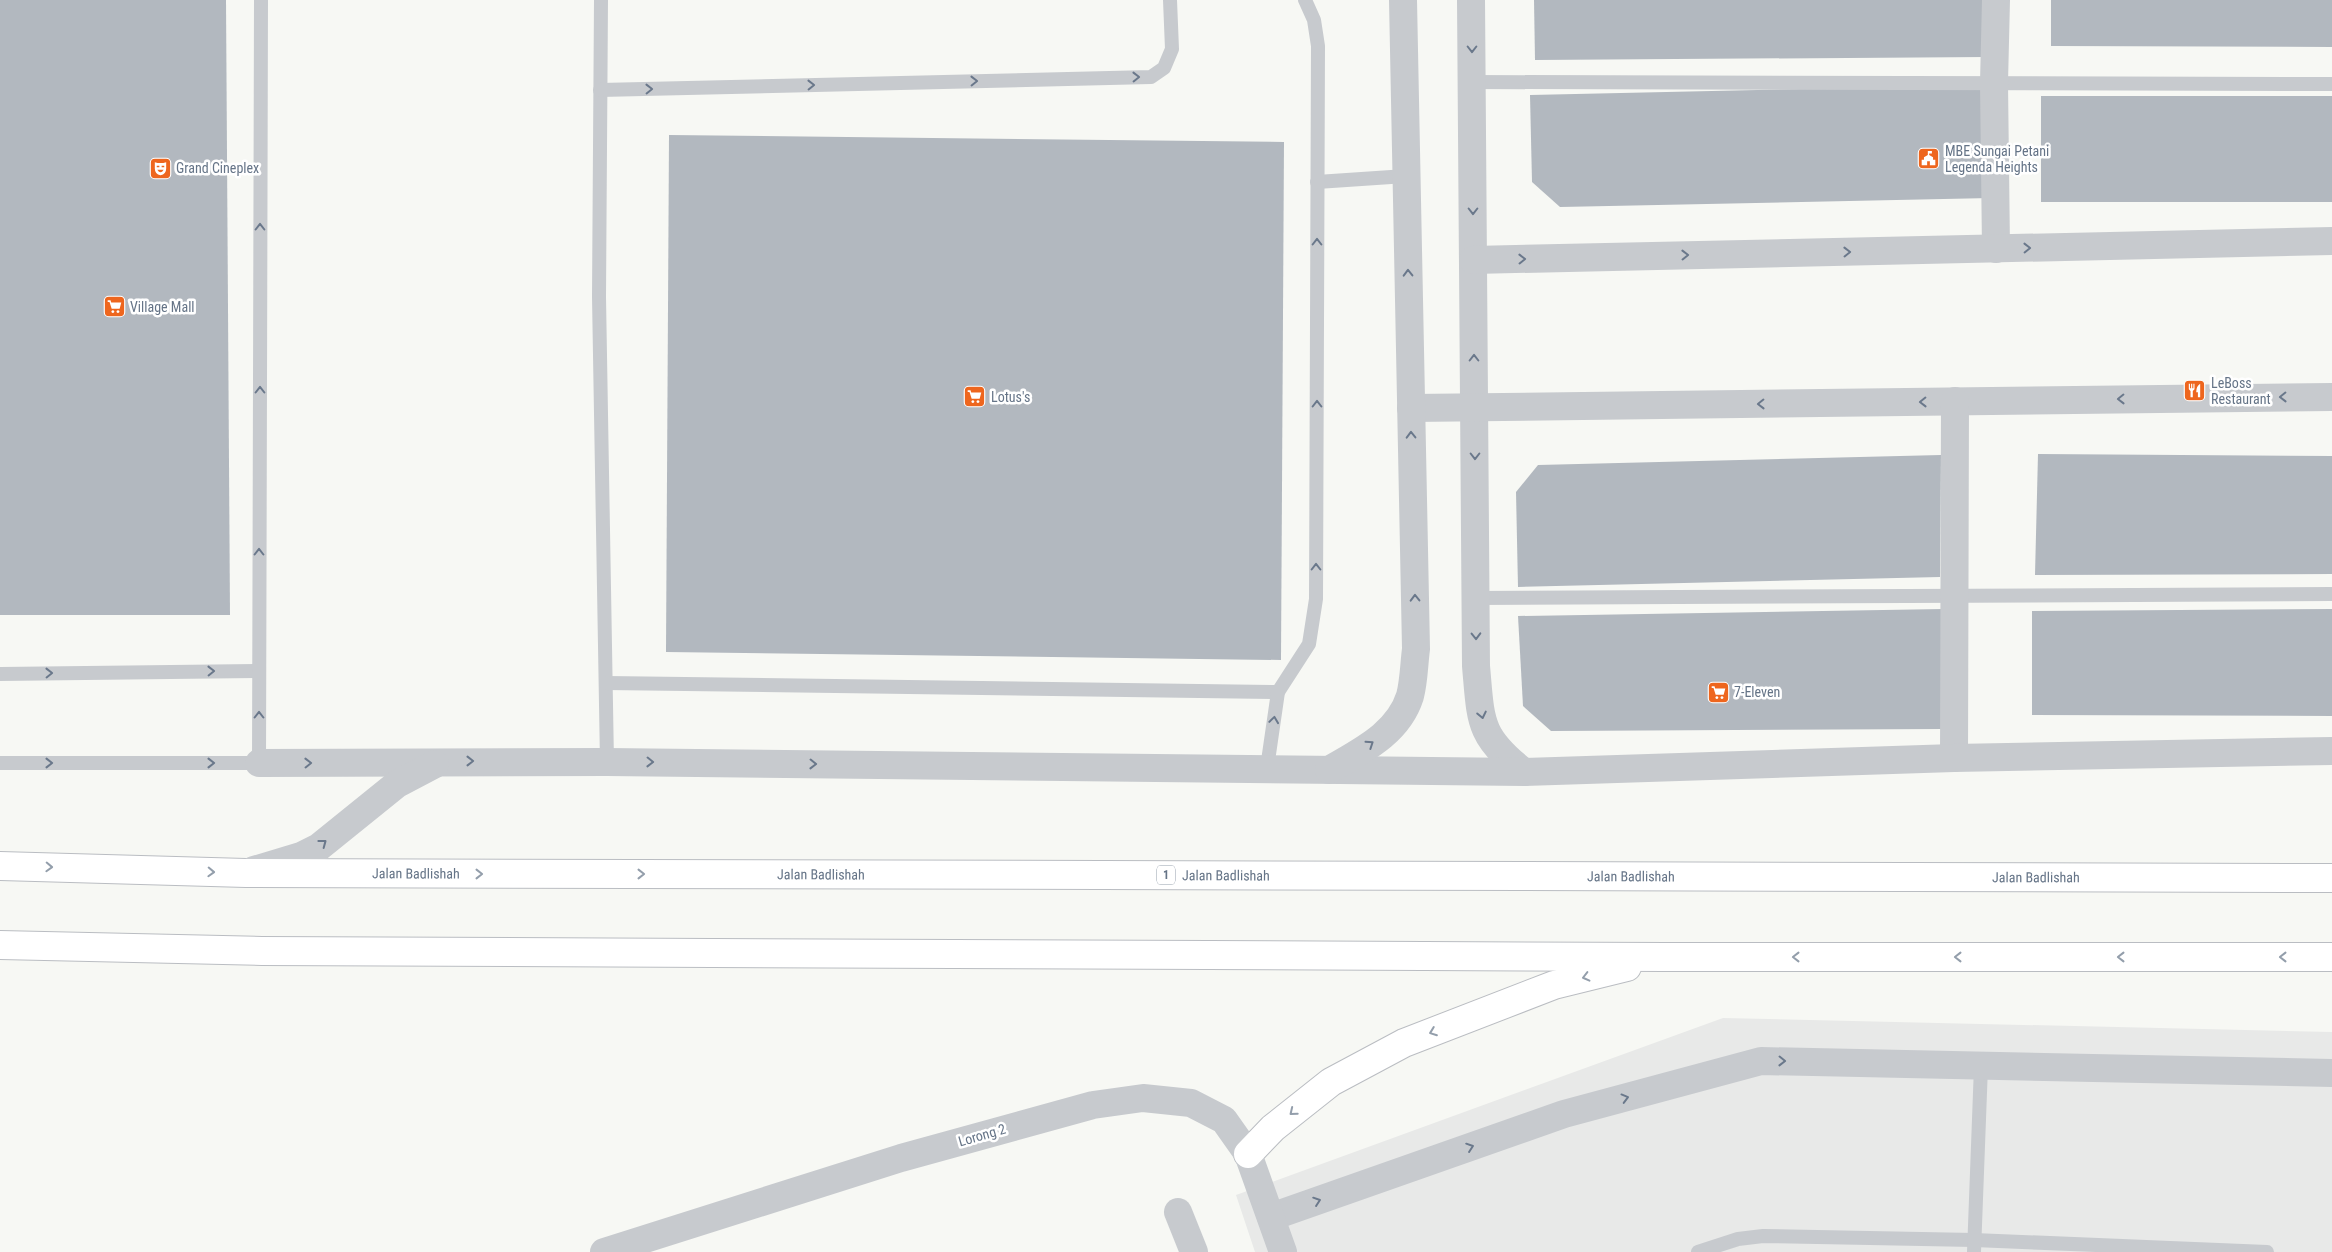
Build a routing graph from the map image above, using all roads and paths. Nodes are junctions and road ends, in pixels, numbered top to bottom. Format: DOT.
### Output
graph roads {
  1 [pos="261,0"];
  2 [pos="601,0"];
  3 [pos="1170,0"];
  4 [pos="1305,0"];
  5 [pos="1403,0"];
  6 [pos="1471,0"];
  7 [pos="1996,0"];
  8 [pos="1472,82"];
  9 [pos="1994,83"];
  10 [pos="2332,84"];
  11 [pos="600,90"];
  12 [pos="1406,176"];
  13 [pos="1317,182"];
  14 [pos="2332,242"];
  15 [pos="1996,249"];
  16 [pos="1473,260"];
  17 [pos="2332,397"];
  18 [pos="1955,401"];
  19 [pos="1474,407"];
  20 [pos="1411,408"];
  21 [pos="2332,594"];
  22 [pos="1956,596"];
  23 [pos="1475,598"];
  24 [pos="259,671"];
  25 [pos="0,674"];
  26 [pos="606,682"];
  27 [pos="1278,692"];
  28 [pos="2332,751"];
  29 [pos="1954,758"];
  30 [pos="442,761"];
  31 [pos="607,762"];
  32 [pos="0,763"];
  33 [pos="259,763"];
  34 [pos="1267,768"];
  35 [pos="1329,770"];
  36 [pos="1524,772"];
  37 [pos="0,866"];
  38 [pos="246,873"];
  39 [pos="2332,878"];
  40 [pos="0,945"];
  41 [pos="1667,957"];
  42 [pos="2332,957"];
  43 [pos="1981,1066"];
  44 [pos="2332,1073"];
  45 [pos="1248,1154"];
  46 [pos="1178,1212"];
  47 [pos="1271,1217"];
  48 [pos="1974,1246"];
  49 [pos="604,1252"];
  50 [pos="1194,1252"];
  51 [pos="1283,1252"];
  52 [pos="1698,1252"];
  53 [pos="2267,1252"];
  24 -- 1 [label="lane, one-way"];
  2 -- 11 [label="lane"];
  11 -- 3 [label="lane, one-way"];
  4 -- 13 [label="lane"];
  5 -- 12 [label="street"];
  6 -- 8 [label="street, one-way"];
  7 -- 9 [label="street"];
  8 -- 9 [label="lane"];
  8 -- 16 [label="street, one-way"];
  9 -- 10 [label="lane"];
  9 -- 15 [label="street"];
  11 -- 26 [label="lane"];
  12 -- 13 [label="lane"];
  20 -- 12 [label="street, one-way"];
  27 -- 13 [label="lane, one-way"];
  15 -- 14 [label="street, one-way"];
  16 -- 15 [label="street, one-way"];
  19 -- 16 [label="street, one-way"];
  17 -- 18 [label="street, one-way"];
  18 -- 19 [label="street, one-way"];
  18 -- 22 [label="street"];
  19 -- 20 [label="street"];
  19 -- 23 [label="street, one-way"];
  35 -- 20 [label="street, one-way"];
  21 -- 22 [label="lane"];
  22 -- 23 [label="lane"];
  22 -- 29 [label="street"];
  23 -- 36 [label="street, one-way"];
  25 -- 24 [label="lane, one-way"];
  33 -- 24 [label="lane, one-way"];
  26 -- 27 [label="lane"];
  26 -- 31 [label="lane"];
  34 -- 27 [label="lane, one-way"];
  28 -- 29 [label="street"];
  29 -- 36 [label="street"];
  30 -- 31 [label="street, one-way"];
  33 -- 30 [label="street, one-way"];
  38 -- 30 [label="street, one-way"];
  31 -- 34 [label="street, one-way"];
  32 -- 33 [label="lane, one-way"];
  34 -- 35 [label="street"];
  35 -- 36 [label="street"];
  37 -- 38 [label="main road, Jalan Badlishah / 1, one-way"];
  38 -- 39 [label="main road, Jalan Badlishah / 1, one-way"];
  40 -- 41 [label="main road"];
  42 -- 41 [label="main road, one-way"];
  41 -- 45 [label="main road, one-way"];
  43 -- 44 [label="street"];
  47 -- 43 [label="street, one-way"];
  43 -- 48 [label="lane"];
  45 -- 47 [label="street, Lorong 2"];
  45 -- 49 [label="street, Lorong 2"];
  46 -- 50 [label="street"];
  47 -- 51 [label="street, Lorong 2"];
  48 -- 52 [label="lane"];
  48 -- 53 [label="lane"];
}
